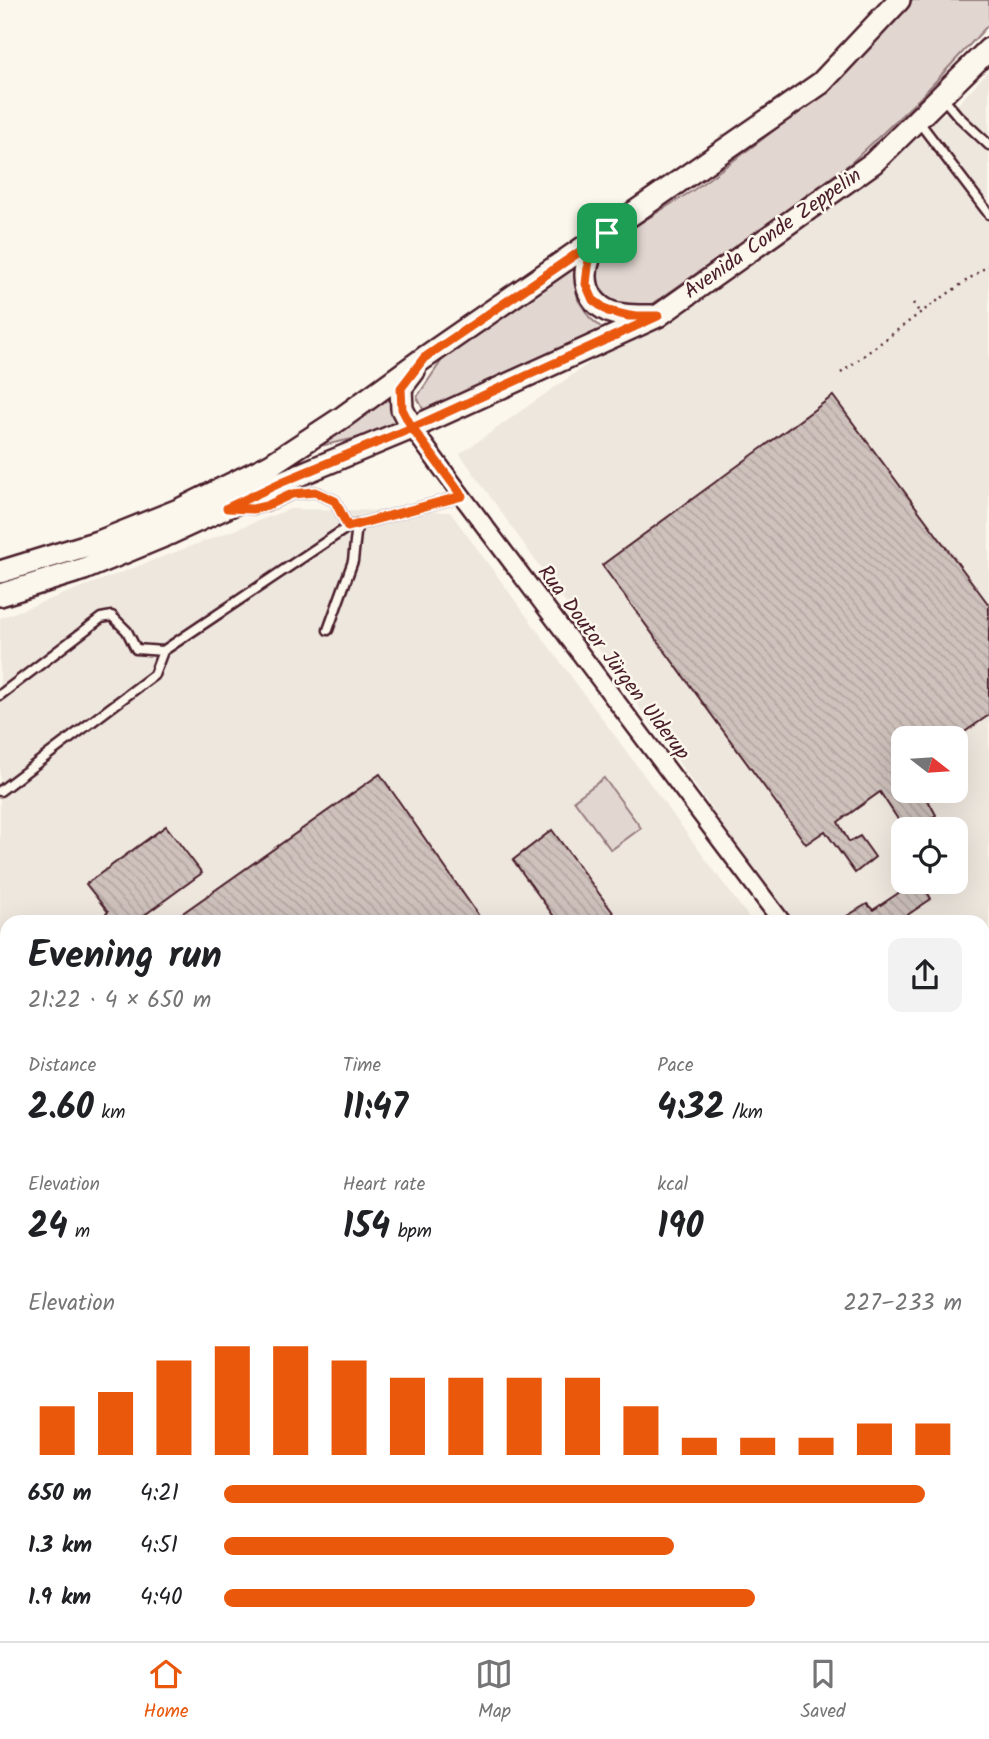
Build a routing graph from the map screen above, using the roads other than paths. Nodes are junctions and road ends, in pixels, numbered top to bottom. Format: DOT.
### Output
graph roads {
  1 [pos="899,0"];
  2 [pos="989,49"];
  3 [pos="941,96"];
  4 [pos="917,120"];
  5 [pos="989,145"];
  6 [pos="989,214"];
  7 [pos="607,233"];
  8 [pos="658,316"];
  9 [pos="424,358"];
  10 [pos="412,428"];
  11 [pos="462,496"];
  12 [pos="227,508"];
  13 [pos="353,526"];
  14 [pos="0,572"];
  15 [pos="0,595"];
  16 [pos="328,630"];
  17 [pos="163,651"];
  18 [pos="0,695"];
  19 [pos="0,791"];
  20 [pos="777,915"];
  1 -- 7 [label="main road"];
  2 -- 3 [label="main road, Avenida Conde Zeppelin"];
  3 -- 4 [label="main road, Avenida Conde Zeppelin"];
  3 -- 5 [label="lane"];
  4 -- 6 [label="lane"];
  4 -- 8 [label="main road, Avenida Conde Zeppelin"];
  7 -- 8 [label="main road"];
  7 -- 9 [label="main road"];
  8 -- 10 [label="main road, Avenida Conde Zeppelin"];
  9 -- 10 [label="main road"];
  9 -- 14 [label="main road"];
  10 -- 11 [label="street, Rua Doutor Jürgen Ulderup"];
  10 -- 12 [label="main road, Avenida Conde Zeppelin"];
  11 -- 13 [label="lane"];
  11 -- 20 [label="street, Rua Doutor Jürgen Ulderup"];
  12 -- 13 [label="lane"];
  12 -- 15 [label="main road, Avenida Conde Zeppelin"];
  13 -- 16 [label="lane"];
  13 -- 17 [label="lane"];
  17 -- 18 [label="lane"];
  17 -- 19 [label="lane"];
}
